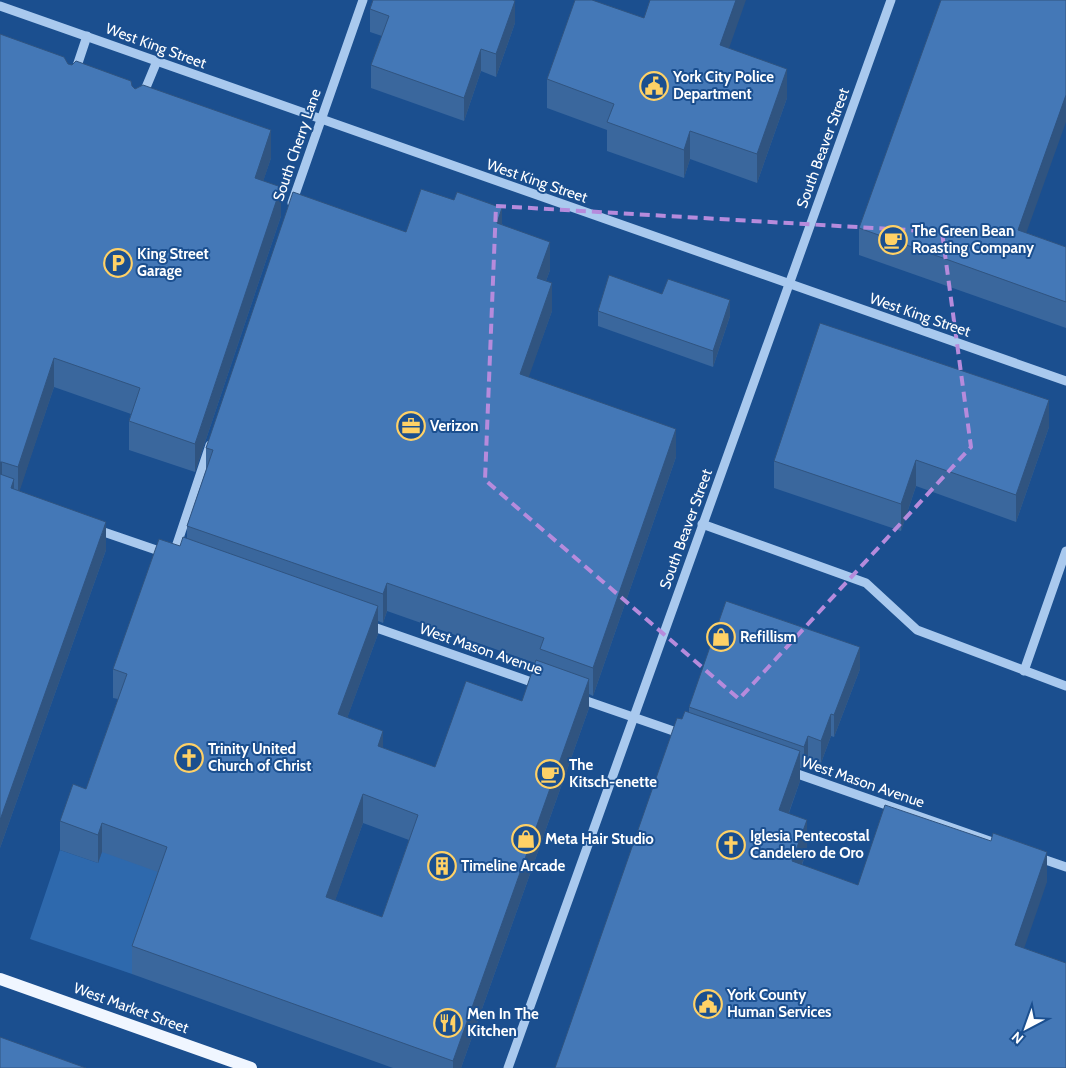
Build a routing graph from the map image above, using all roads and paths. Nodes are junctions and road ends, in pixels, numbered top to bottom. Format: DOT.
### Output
graph roads {
  1 [pos="363,0"];
  2 [pos="891,0"];
  3 [pos="0,6"];
  4 [pos="88,36"];
  5 [pos="157,60"];
  6 [pos="73,79"];
  7 [pos="140,103"];
  8 [pos="320,120"];
  9 [pos="288,215"];
  10 [pos="788,283"];
  11 [pos="1066,381"];
  12 [pos="214,433"];
  13 [pos="702,524"];
  14 [pos="88,527"];
  15 [pos="1066,551"];
  16 [pos="172,556"];
  17 [pos="182,559"];
  18 [pos="360,622"];
  19 [pos="1024,671"];
  20 [pos="1066,686"];
  21 [pos="548,688"];
  22 [pos="567,694"];
  23 [pos="633,717"];
  24 [pos="689,737"];
  25 [pos="784,769"];
  26 [pos="1010,848"];
  27 [pos="1028,854"];
  28 [pos="1066,867"];
  29 [pos="0,979"];
  30 [pos="251,1068"];
  31 [pos="508,1068"];
  1 -- 8 [label="street, South Cherry Lane"];
  2 -- 10 [label="street, South Beaver Street"];
  3 -- 4 [label="street, West King Street"];
  4 -- 5 [label="street, West King Street"];
  4 -- 6 [label="street"];
  5 -- 7 [label="street"];
  5 -- 8 [label="street, West King Street"];
  8 -- 9 [label="street, South Cherry Lane"];
  8 -- 10 [label="street, West King Street"];
  10 -- 11 [label="street, West King Street"];
  10 -- 13 [label="street, South Beaver Street"];
  12 -- 16 [label="street"];
  13 -- 19 [label="street"];
  13 -- 23 [label="street, South Beaver Street"];
  14 -- 16 [label="street"];
  15 -- 19 [label="street"];
  16 -- 17 [label="street"];
  18 -- 21 [label="street, West Mason Avenue"];
  19 -- 20 [label="street"];
  22 -- 23 [label="street"];
  23 -- 24 [label="street"];
  23 -- 31 [label="street, South Beaver Street"];
  25 -- 26 [label="street, West Mason Avenue"];
  27 -- 28 [label="street"];
  29 -- 30 [label="main road, West Market Street"];
}
